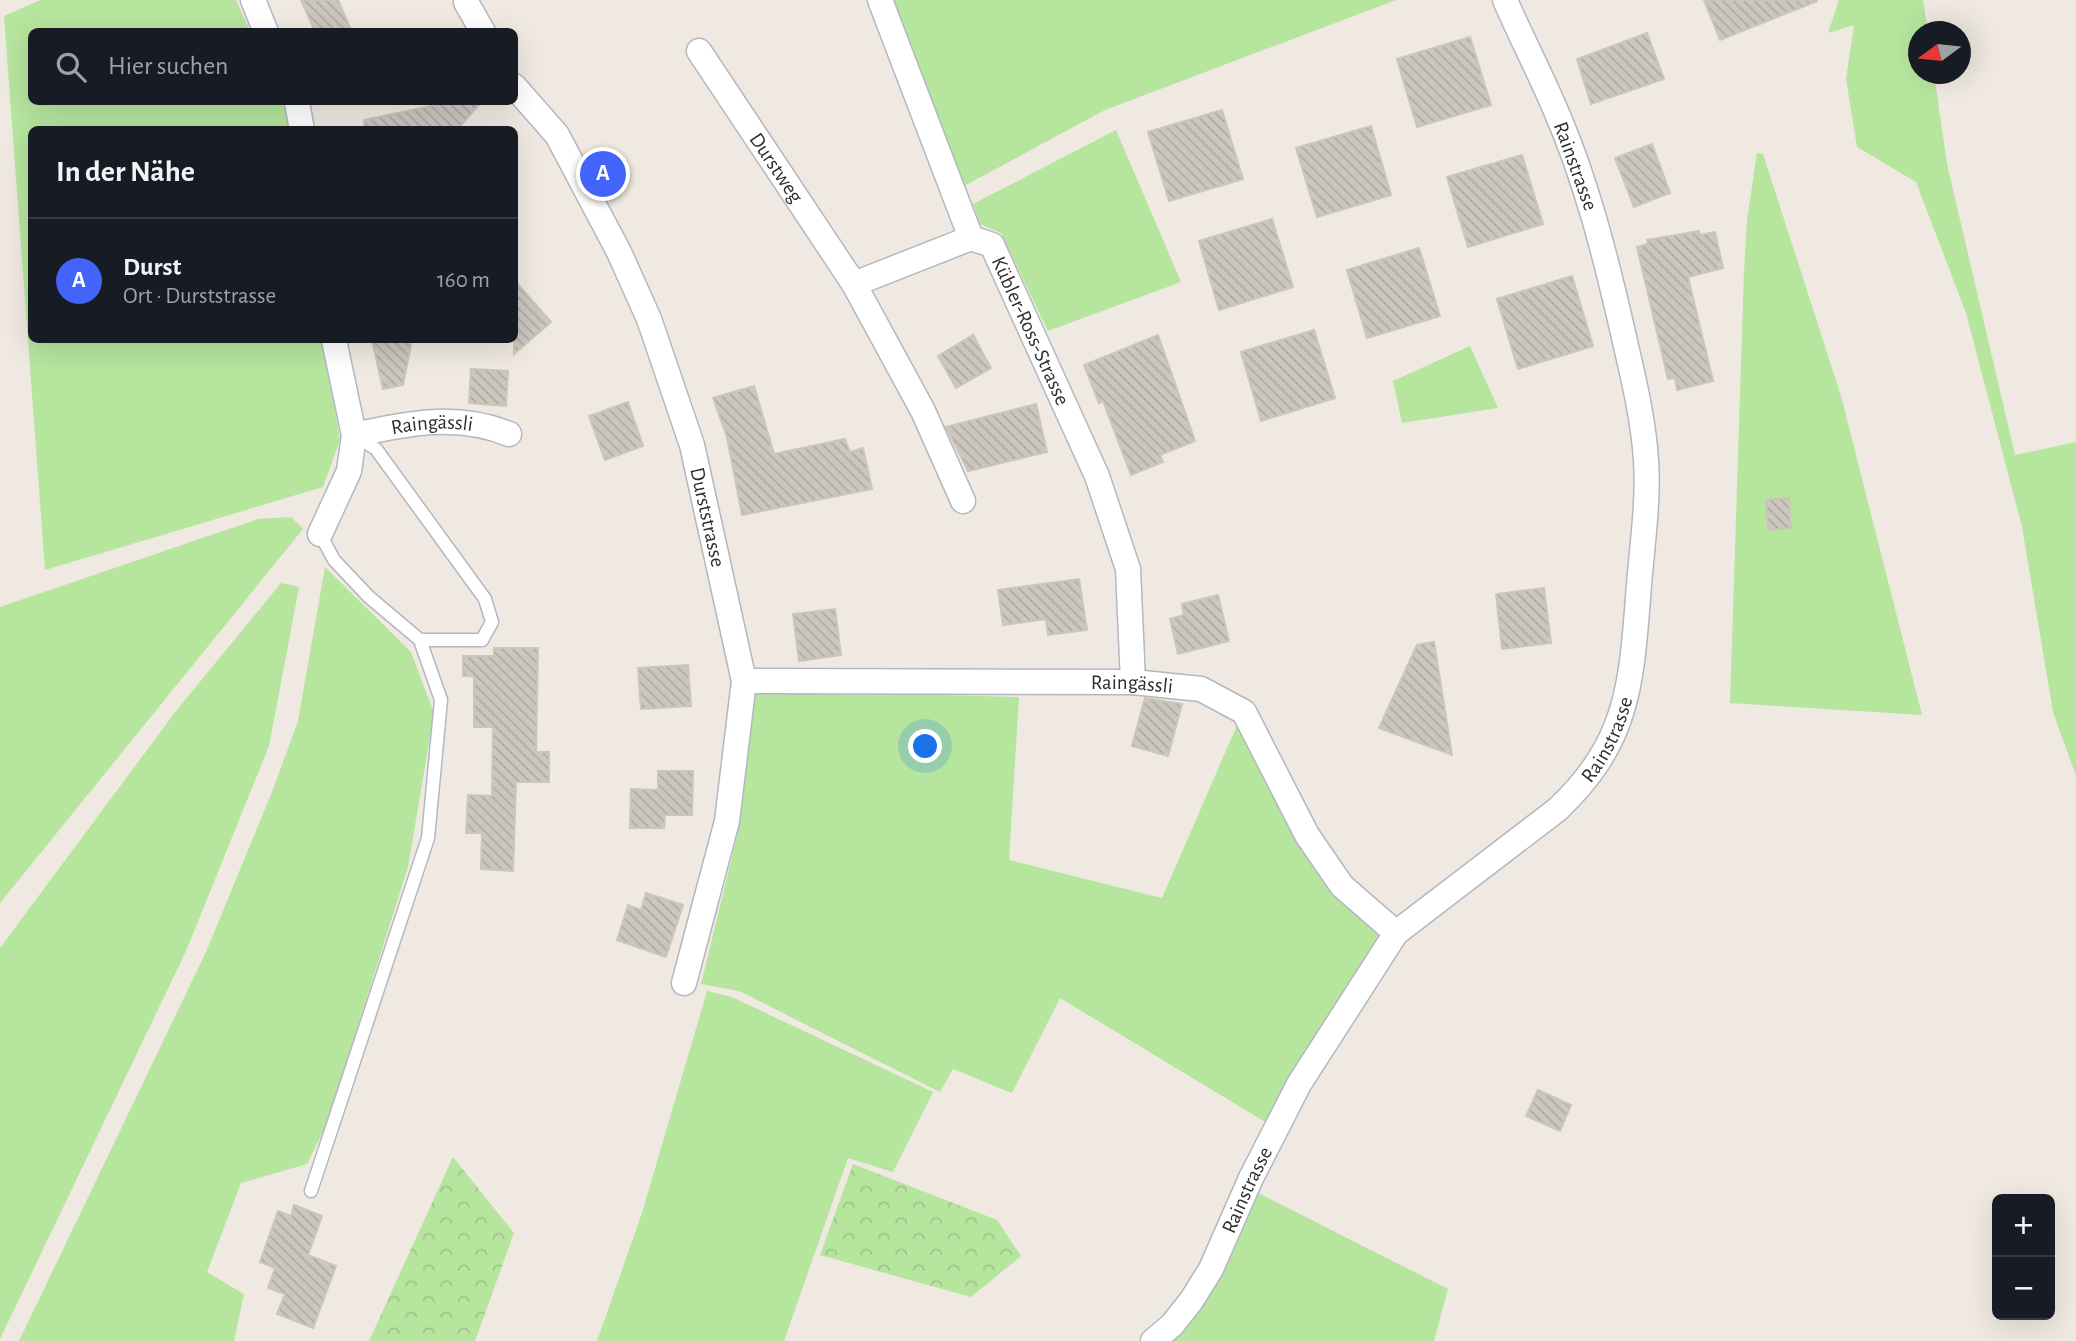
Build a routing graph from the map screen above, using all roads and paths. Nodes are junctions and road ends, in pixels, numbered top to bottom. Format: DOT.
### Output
graph roads {
  1 [pos="253,0"];
  2 [pos="880,0"];
  3 [pos="1505,0"];
  4 [pos="466,2"];
  5 [pos="264,28"];
  6 [pos="481,28"];
  7 [pos="699,51"];
  8 [pos="518,91"];
  9 [pos="298,105"];
  10 [pos="301,126"];
  11 [pos="971,239"];
  12 [pos="854,284"];
  13 [pos="335,343"];
  14 [pos="509,434"];
  15 [pos="354,435"];
  16 [pos="962,501"];
  17 [pos="320,534"];
  18 [pos="420,640"];
  19 [pos="744,681"];
  20 [pos="1133,682"];
  21 [pos="1396,933"];
  22 [pos="684,983"];
  23 [pos="310,1191"];
  24 [pos="1153,1341"];
  1 -- 5 [label="street"];
  2 -- 11 [label="street, Kübler-Ross-Strasse"];
  3 -- 21 [label="street, Rainstrasse"];
  4 -- 6 [label="street"];
  7 -- 12 [label="street, Durstweg"];
  8 -- 19 [label="street, Durststrasse"];
  9 -- 10 [label="street"];
  11 -- 12 [label="street"];
  11 -- 20 [label="street, Kübler-Ross-Strasse"];
  12 -- 16 [label="street, Durstweg"];
  13 -- 15 [label="street"];
  14 -- 15 [label="street, Raingässli"];
  15 -- 17 [label="street"];
  15 -- 18 [label="lane"];
  17 -- 18 [label="lane"];
  18 -- 23 [label="lane"];
  19 -- 20 [label="street, Raingässli"];
  19 -- 22 [label="street, Durststrasse"];
  20 -- 21 [label="street, Raingässli"];
  21 -- 24 [label="street, Rainstrasse"];
}
